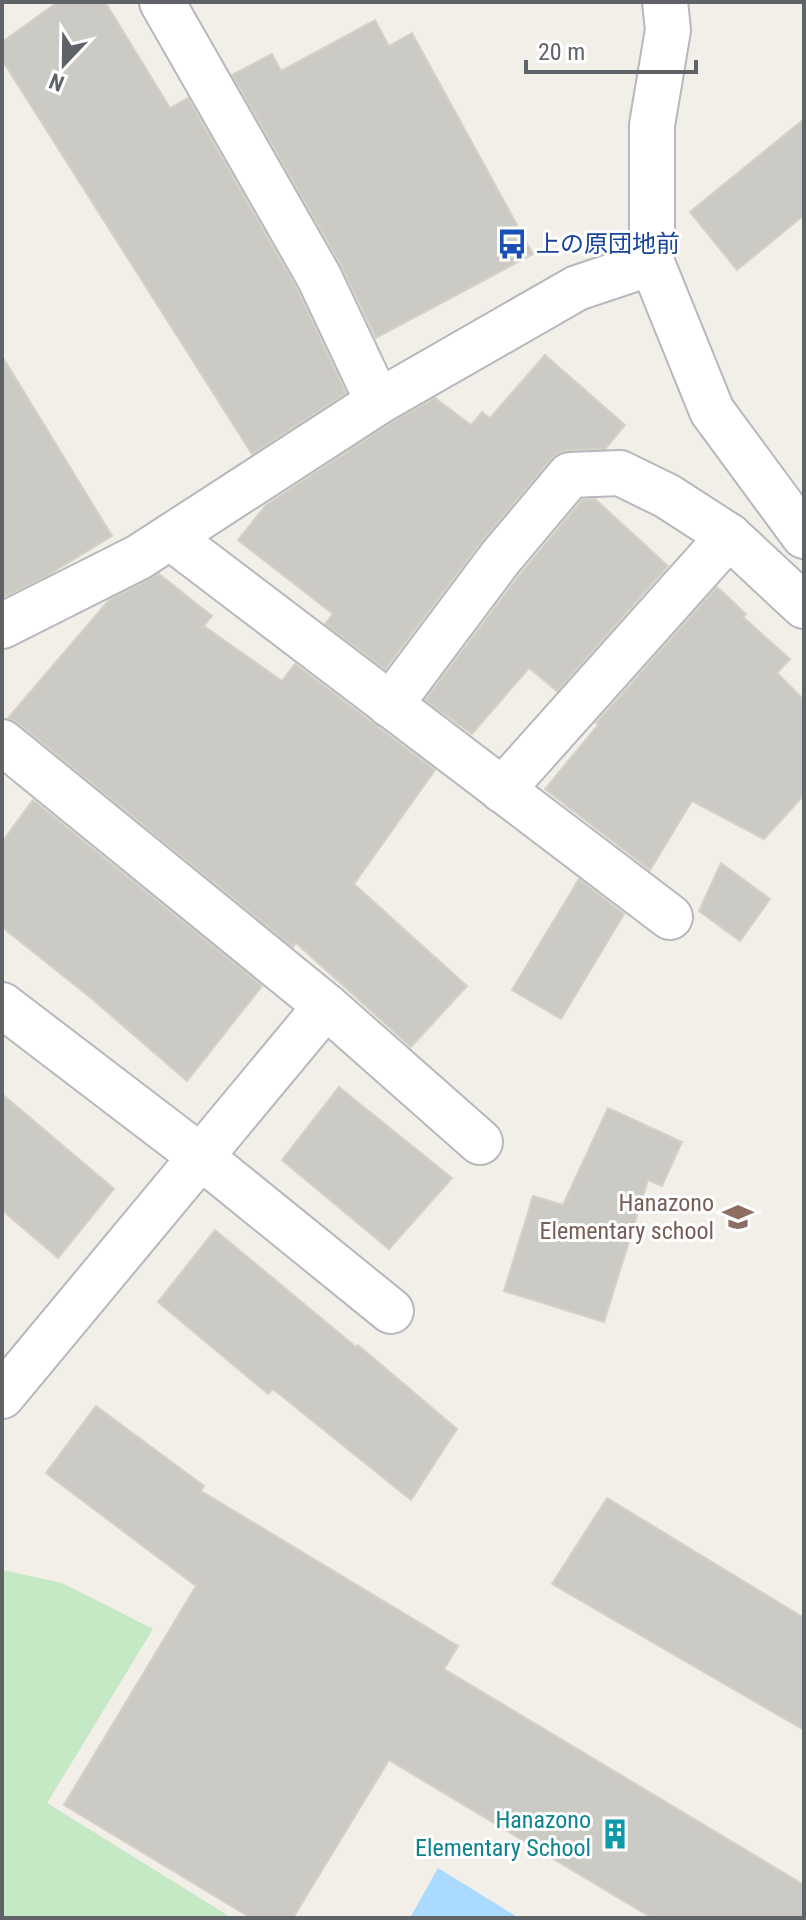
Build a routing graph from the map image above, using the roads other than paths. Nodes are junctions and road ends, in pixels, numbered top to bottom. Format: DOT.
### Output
graph roads {
  1 [pos="162,2"];
  2 [pos="665,2"];
  3 [pos="652,263"];
  4 [pos="378,402"];
  5 [pos="729,536"];
  6 [pos="804,536"];
  7 [pos="170,537"];
  8 [pos="804,606"];
  9 [pos="2,626"];
  10 [pos="390,705"];
  11 [pos="2,742"];
  12 [pos="502,790"];
  13 [pos="670,917"];
  14 [pos="2,1005"];
  15 [pos="326,1006"];
  16 [pos="480,1142"];
  17 [pos="201,1157"];
  18 [pos="391,1311"];
  19 [pos="2,1396"];
  1 -- 4 [label="street"];
  2 -- 3 [label="street"];
  3 -- 4 [label="street"];
  3 -- 6 [label="street"];
  4 -- 7 [label="street"];
  5 -- 8 [label="street"];
  5 -- 10 [label="street"];
  5 -- 12 [label="street"];
  7 -- 9 [label="street"];
  7 -- 10 [label="street"];
  10 -- 12 [label="street"];
  11 -- 15 [label="street"];
  12 -- 13 [label="street"];
  14 -- 17 [label="street"];
  15 -- 16 [label="street"];
  15 -- 17 [label="street"];
  17 -- 18 [label="street"];
  17 -- 19 [label="street"];
}
